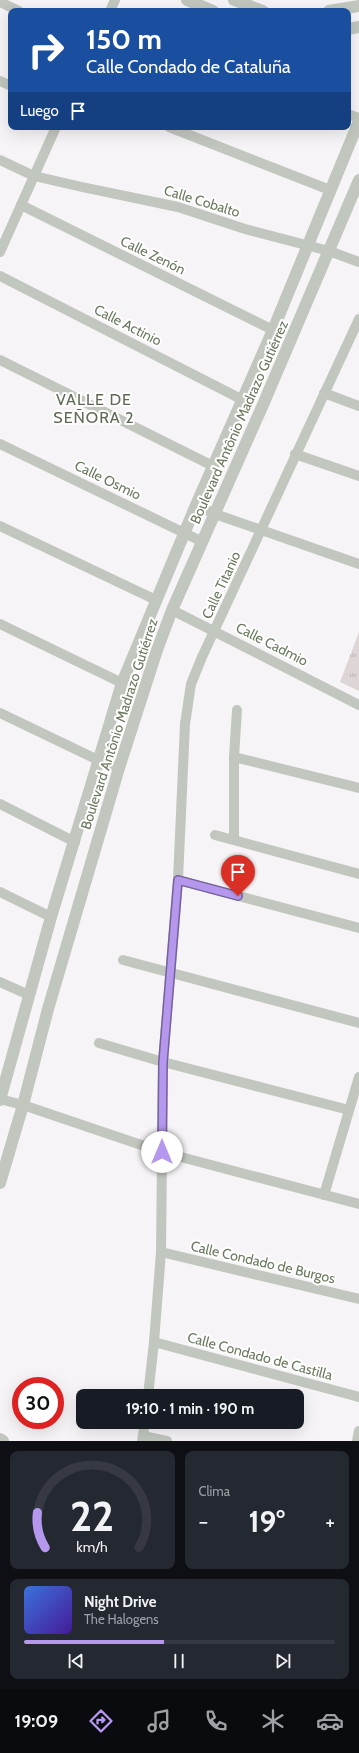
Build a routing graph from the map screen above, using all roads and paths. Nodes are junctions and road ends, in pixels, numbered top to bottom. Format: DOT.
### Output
graph roads {
  1 [pos="187,0"];
  2 [pos="234,0"];
  3 [pos="0,2"];
  4 [pos="359,6"];
  5 [pos="13,8"];
  6 [pos="206,8"];
  7 [pos="255,8"];
  8 [pos="347,8"];
  9 [pos="359,121"];
  10 [pos="55,130"];
  11 [pos="177,130"];
  12 [pos="0,160"];
  13 [pos="34,176"];
  14 [pos="359,180"];
  15 [pos="330,190"];
  16 [pos="21,205"];
  17 [pos="308,247"];
  18 [pos="329,251"];
  19 [pos="0,252"];
  20 [pos="359,262"];
  21 [pos="0,276"];
  22 [pos="359,319"];
  23 [pos="273,330"];
  24 [pos="356,333"];
  25 [pos="0,360"];
  26 [pos="324,393"];
  27 [pos="243,400"];
  28 [pos="359,406"];
  29 [pos="0,444"];
  30 [pos="295,454"];
  31 [pos="213,466"];
  32 [pos="359,476"];
  33 [pos="196,505"];
  34 [pos="215,514"];
  35 [pos="0,526"];
  36 [pos="262,530"];
  37 [pos="185,533"];
  38 [pos="203,542"];
  39 [pos="359,564"];
  40 [pos="156,600"];
  41 [pos="172,610"];
  42 [pos="0,624"];
  43 [pos="214,630"];
  44 [pos="122,683"];
  45 [pos="359,705"];
  46 [pos="237,710"];
  47 [pos="0,713"];
  48 [pos="234,757"];
  49 [pos="98,760"];
  50 [pos="119,768"];
  51 [pos="359,788"];
  52 [pos="0,804"];
  53 [pos="215,835"];
  54 [pos="234,839"];
  55 [pos="75,842"];
  56 [pos="359,874"];
  57 [pos="178,880"];
  58 [pos="0,892"];
  59 [pos="51,916"];
  60 [pos="359,928"];
  61 [pos="123,960"];
  62 [pos="171,973"];
  63 [pos="0,982"];
  64 [pos="29,995"];
  65 [pos="359,1023"];
  66 [pos="99,1043"];
  67 [pos="163,1062"];
  68 [pos="359,1077"];
  69 [pos="0,1100"];
  70 [pos="23,1105"];
  71 [pos="349,1110"];
  72 [pos="162,1152"];
  73 [pos="0,1183"];
  74 [pos="324,1195"];
  75 [pos="359,1204"];
  76 [pos="161,1252"];
  77 [pos="359,1299"];
  78 [pos="154,1342"];
  79 [pos="149,1389"];
  80 [pos="359,1397"];
  81 [pos="359,1431"];
  82 [pos="143,1438"];
  83 [pos="0,1439"];
  84 [pos="3,1441"];
  85 [pos="166,1441"];
  86 [pos="357,1441"];
  1 -- 6 [label="street"];
  2 -- 7 [label="street"];
  3 -- 5 [label="street"];
  4 -- 8 [label="street"];
  9 -- 15 [label="street, Boulevard Antônio Madrazo Gutiérrez"];
  10 -- 13 [label="street"];
  11 -- 15 [label="street"];
  12 -- 13 [label="street, Calle Cobalto"];
  13 -- 16 [label="street"];
  13 -- 17 [label="street, Calle Cobalto"];
  14 -- 18 [label="street, Boulevard Antônio Madrazo Gutiérrez"];
  15 -- 17 [label="street, Boulevard Antônio Madrazo Gutiérrez"];
  16 -- 19 [label="street"];
  16 -- 23 [label="street, Calle Zenón"];
  17 -- 18 [label="street, Calle Cobalto"];
  17 -- 23 [label="street, Boulevard Antônio Madrazo Gutiérrez"];
  18 -- 20 [label="street, Calle Cobalto"];
  18 -- 34 [label="street, Boulevard Antônio Madrazo Gutiérrez"];
  21 -- 27 [label="street, Calle Actinio"];
  22 -- 24 [label="street, Calle Titanio"];
  23 -- 27 [label="street, Boulevard Antônio Madrazo Gutiérrez"];
  24 -- 26 [label="street, Calle Titanio"];
  25 -- 31 [label="street"];
  26 -- 28 [label="street"];
  26 -- 30 [label="street, Calle Titanio"];
  27 -- 31 [label="street, Boulevard Antônio Madrazo Gutiérrez"];
  29 -- 37 [label="street, Calle Osmio"];
  30 -- 32 [label="street"];
  30 -- 36 [label="street, Calle Titanio"];
  31 -- 33 [label="street, Boulevard Antônio Madrazo Gutiérrez"];
  33 -- 34 [label="street"];
  33 -- 37 [label="street, Boulevard Antônio Madrazo Gutiérrez"];
  34 -- 36 [label="street"];
  34 -- 38 [label="street, Boulevard Antônio Madrazo Gutiérrez"];
  35 -- 40 [label="street"];
  36 -- 39 [label="street"];
  36 -- 43 [label="street, Calle Titanio"];
  37 -- 38 [label="street, Calle Osmio"];
  37 -- 40 [label="street, Boulevard Antônio Madrazo Gutiérrez"];
  38 -- 41 [label="street, Boulevard Antônio Madrazo Gutiérrez"];
  40 -- 44 [label="street, Boulevard Antônio Madrazo Gutiérrez"];
  41 -- 43 [label="street, Calle Cadmio"];
  41 -- 50 [label="street, Boulevard Antônio Madrazo Gutiérrez"];
  42 -- 44 [label="street"];
  43 -- 45 [label="street, Calle Cadmio"];
  43 -- 57 [label="street, Calle Titanio"];
  44 -- 49 [label="street, Boulevard Antônio Madrazo Gutiérrez"];
  46 -- 48 [label="street"];
  47 -- 49 [label="street"];
  48 -- 51 [label="street"];
  48 -- 54 [label="street"];
  49 -- 50 [label="street"];
  49 -- 55 [label="street, Boulevard Antônio Madrazo Gutiérrez"];
  50 -- 70 [label="street, Boulevard Antônio Madrazo Gutiérrez"];
  52 -- 55 [label="street"];
  53 -- 54 [label="street"];
  54 -- 56 [label="street"];
  55 -- 59 [label="street, Boulevard Antônio Madrazo Gutiérrez"];
  57 -- 60 [label="street"];
  57 -- 62 [label="street, Calle Titanio"];
  58 -- 59 [label="street"];
  59 -- 64 [label="street, Boulevard Antônio Madrazo Gutiérrez"];
  61 -- 62 [label="street"];
  62 -- 65 [label="street"];
  62 -- 67 [label="street, Calle Titanio"];
  63 -- 64 [label="street"];
  64 -- 69 [label="street, Boulevard Antônio Madrazo Gutiérrez"];
  66 -- 67 [label="street"];
  67 -- 71 [label="street"];
  67 -- 72 [label="street, Calle Titanio"];
  68 -- 71 [label="street"];
  69 -- 70 [label="street"];
  70 -- 72 [label="street"];
  70 -- 73 [label="street, Boulevard Antônio Madrazo Gutiérrez"];
  71 -- 74 [label="street"];
  72 -- 74 [label="street"];
  72 -- 76 [label="street, Calle Titanio"];
  74 -- 75 [label="street"];
  76 -- 77 [label="street, Calle Condado de Burgos"];
  76 -- 78 [label="street, Calle Titanio"];
  78 -- 79 [label="street, Calle Titanio"];
  78 -- 80 [label="street, Calle Condado de Castilla"];
  81 -- 86 [label="street"];
  82 -- 85 [label="street"];
  83 -- 84 [label="street"];
}
